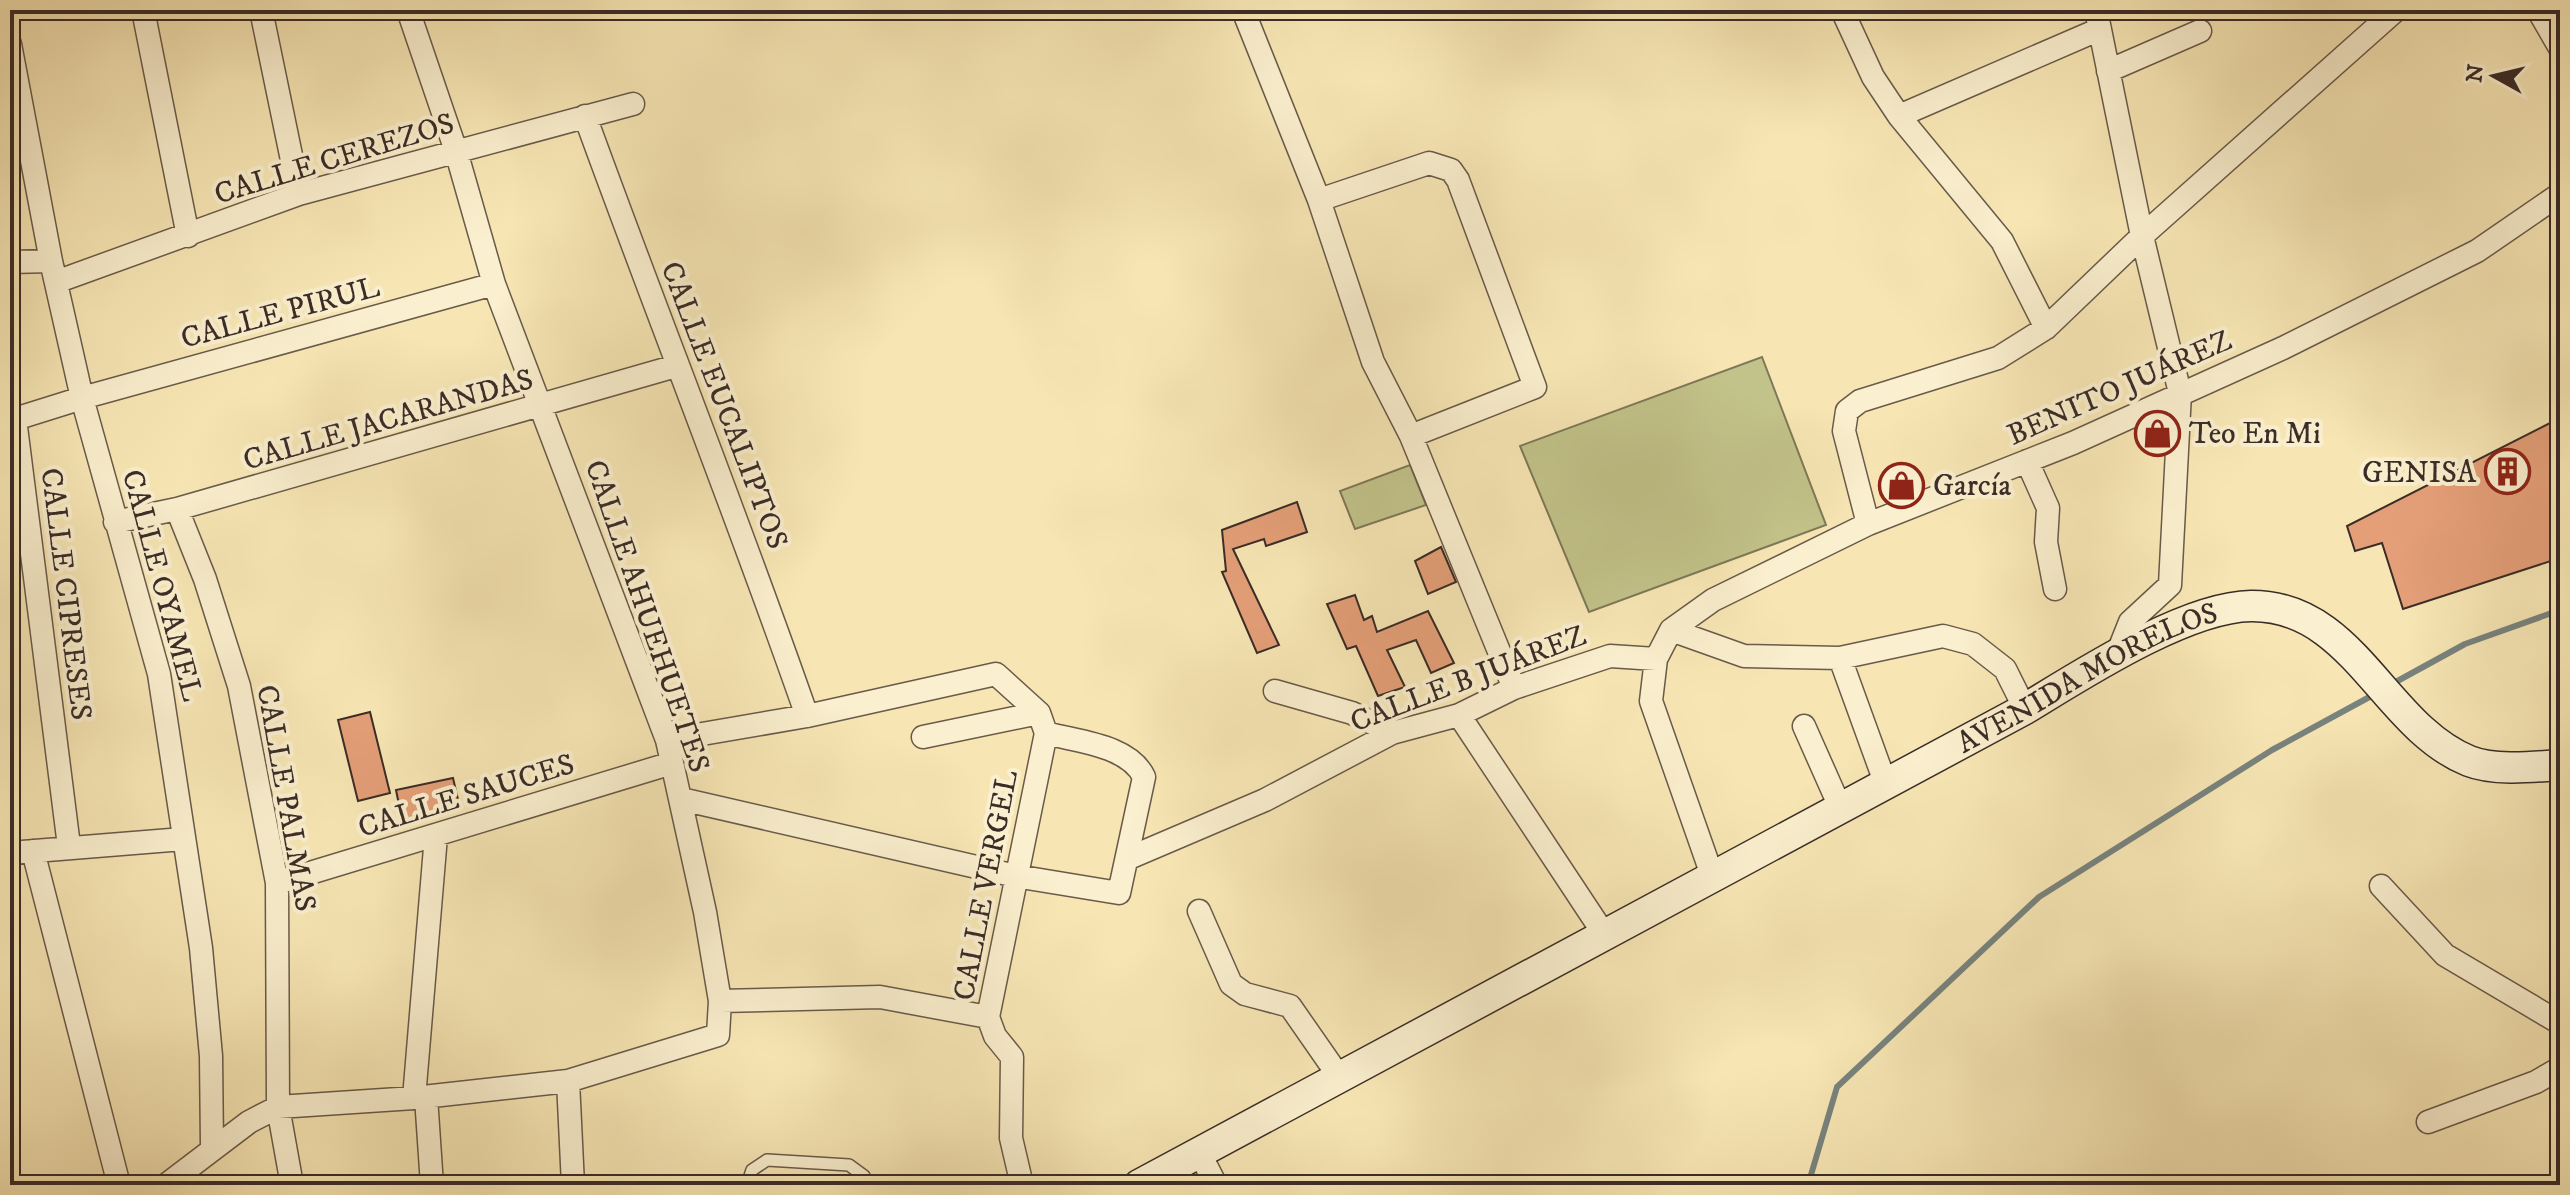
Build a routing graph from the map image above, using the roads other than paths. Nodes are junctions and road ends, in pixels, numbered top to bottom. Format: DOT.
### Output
graph roads {
  1 [pos="143,10"];
  2 [pos="261,10"];
  3 [pos="408,10"];
  4 [pos="1243,10"];
  5 [pos="1842,10"];
  6 [pos="2396,10"];
  7 [pos="2538,10"];
  8 [pos="2098,20"];
  9 [pos="2200,31"];
  10 [pos="10,44"];
  11 [pos="2560,48"];
  12 [pos="2108,71"];
  13 [pos="633,104"];
  14 [pos="585,116"];
  15 [pos="1899,116"];
  16 [pos="456,151"];
  17 [pos="299,194"];
  18 [pos="2560,194"];
  19 [pos="1319,200"];
  20 [pos="188,236"];
  21 [pos="2142,236"];
  22 [pos="10,262"];
  23 [pos="54,272"];
  24 [pos="494,284"];
  25 [pos="2046,328"];
  26 [pos="676,366"];
  27 [pos="2180,393"];
  28 [pos="82,398"];
  29 [pos="542,407"];
  30 [pos="1411,436"];
  31 [pos="2027,461"];
  32 [pos="177,509"];
  33 [pos="115,522"];
  34 [pos="1868,524"];
  35 [pos="2055,589"];
  36 [pos="1671,630"];
  37 [pos="2118,652"];
  38 [pos="1840,658"];
  39 [pos="1656,659"];
  40 [pos="1514,688"];
  41 [pos="1275,691"];
  42 [pos="2025,709"];
  43 [pos="1459,715"];
  44 [pos="807,716"];
  45 [pos="1042,723"];
  46 [pos="1804,726"];
  47 [pos="1392,733"];
  48 [pos="923,737"];
  49 [pos="667,740"];
  50 [pos="672,763"];
  51 [pos="2560,766"];
  52 [pos="1885,782"];
  53 [pos="681,799"];
  54 [pos="1840,807"];
  55 [pos="436,836"];
  56 [pos="183,839"];
  57 [pos="69,846"];
  58 [pos="33,851"];
  59 [pos="10,853"];
  60 [pos="1129,858"];
  61 [pos="1016,876"];
  62 [pos="1713,878"];
  63 [pos="277,883"];
  64 [pos="2381,886"];
  65 [pos="1199,911"];
  66 [pos="1604,934"];
  67 [pos="720,1001"];
  68 [pos="988,1017"];
  69 [pos="2560,1023"];
  70 [pos="2560,1068"];
  71 [pos="1338,1075"];
  72 [pos="568,1081"];
  73 [pos="420,1097"];
  74 [pos="278,1107"];
  75 [pos="2428,1122"];
  76 [pos="212,1147"];
  77 [pos="1199,1152"];
  78 [pos="119,1185"];
  79 [pos="166,1185"];
  80 [pos="292,1185"];
  81 [pos="432,1185"];
  82 [pos="573,1185"];
  83 [pos="747,1185"];
  84 [pos="866,1185"];
  85 [pos="1022,1185"];
  86 [pos="1139,1185"];
  87 [pos="1216,1185"];
  1 -- 20 [label="street"];
  2 -- 17 [label="street"];
  3 -- 16 [label="street, CALLE AHUEHUETES"];
  4 -- 19 [label="street"];
  5 -- 15 [label="street"];
  6 -- 21 [label="street"];
  7 -- 11 [label="street"];
  8 -- 12 [label="street"];
  8 -- 15 [label="street"];
  9 -- 12 [label="street"];
  10 -- 23 [label="street, CALLE OYAMEL"];
  12 -- 21 [label="street"];
  13 -- 14 [label="street, CALLE CEREZOS"];
  14 -- 16 [label="street, CALLE CEREZOS"];
  14 -- 26 [label="street, CALLE EUCALIPTOS"];
  15 -- 25 [label="street"];
  16 -- 17 [label="street, CALLE CEREZOS"];
  16 -- 24 [label="street, CALLE AHUEHUETES"];
  17 -- 20 [label="street, CALLE CEREZOS"];
  18 -- 27 [label="street, BENITO JUÁREZ"];
  19 -- 30 [label="street"];
  19 -- 30 [label="street"];
  20 -- 23 [label="street, CALLE CEREZOS"];
  21 -- 25 [label="street"];
  21 -- 27 [label="street"];
  22 -- 23 [label="street, CALLE CEREZOS"];
  23 -- 28 [label="street, CALLE OYAMEL"];
  24 -- 28 [label="street, CALLE PIRUL"];
  24 -- 29 [label="street, CALLE AHUEHUETES"];
  25 -- 34 [label="street"];
  26 -- 29 [label="street, CALLE JACARANDAS"];
  26 -- 44 [label="street, CALLE EUCALIPTOS"];
  27 -- 31 [label="street, BENITO JUÁREZ"];
  27 -- 37 [label="street"];
  28 -- 33 [label="street, CALLE OYAMEL"];
  28 -- 57 [label="street, CALLE CIPRESES"];
  29 -- 32 [label="street, CALLE JACARANDAS"];
  29 -- 49 [label="street, CALLE AHUEHUETES"];
  30 -- 40 [label="street"];
  31 -- 34 [label="street, BENITO JUÁREZ"];
  31 -- 35 [label="street"];
  32 -- 33 [label="street, CALLE JACARANDAS"];
  32 -- 63 [label="street, CALLE PALMAS"];
  33 -- 56 [label="street, CALLE OYAMEL"];
  34 -- 36 [label="street, BENITO JUÁREZ"];
  36 -- 38 [label="street"];
  36 -- 39 [label="street, BENITO JUÁREZ"];
  37 -- 42 [label="main road, AVENIDA MORELOS"];
  37 -- 51 [label="main road, AVENIDA MORELOS"];
  38 -- 42 [label="street"];
  38 -- 52 [label="street"];
  39 -- 40 [label="street, CALLE B JUÁREZ"];
  39 -- 62 [label="street, BENITO JUÁREZ"];
  40 -- 43 [label="street, CALLE B JUÁREZ"];
  41 -- 47 [label="street"];
  42 -- 52 [label="main road, AVENIDA MORELOS"];
  43 -- 47 [label="street, CALLE B JUÁREZ"];
  43 -- 66 [label="street"];
  44 -- 45 [label="street"];
  44 -- 49 [label="street"];
  45 -- 48 [label="street"];
  45 -- 60 [label="street"];
  45 -- 61 [label="street, CALLE VERGEL"];
  46 -- 54 [label="street"];
  47 -- 60 [label="street, CALLE B JUÁREZ"];
  49 -- 50 [label="street, CALLE AHUEHUETES"];
  50 -- 53 [label="street, CALLE AHUEHUETES"];
  50 -- 55 [label="street, CALLE SAUCES"];
  52 -- 54 [label="main road, AVENIDA MORELOS"];
  53 -- 61 [label="street"];
  53 -- 67 [label="street, CALLE AHUEHUETES"];
  54 -- 62 [label="main road, AVENIDA MORELOS"];
  55 -- 63 [label="street, CALLE SAUCES"];
  55 -- 73 [label="street"];
  56 -- 57 [label="street"];
  56 -- 76 [label="street, CALLE OYAMEL"];
  57 -- 58 [label="street"];
  58 -- 59 [label="street"];
  58 -- 78 [label="street"];
  60 -- 61 [label="street"];
  61 -- 68 [label="street, CALLE VERGEL"];
  62 -- 66 [label="main road, AVENIDA MORELOS"];
  63 -- 74 [label="street, CALLE PALMAS"];
  64 -- 69 [label="street"];
  65 -- 71 [label="street"];
  66 -- 71 [label="main road, AVENIDA MORELOS"];
  67 -- 68 [label="street"];
  67 -- 72 [label="street, CALLE AHUEHUETES"];
  68 -- 85 [label="street, CALLE VERGEL"];
  70 -- 75 [label="street"];
  71 -- 77 [label="main road, AVENIDA MORELOS"];
  72 -- 73 [label="street"];
  72 -- 82 [label="street"];
  73 -- 74 [label="street"];
  73 -- 81 [label="street"];
  74 -- 76 [label="street"];
  74 -- 80 [label="street, CALLE PALMAS"];
  76 -- 79 [label="street"];
  77 -- 86 [label="main road, AVENIDA MORELOS"];
  77 -- 87 [label="street"];
  83 -- 84 [label="lane"];
}
